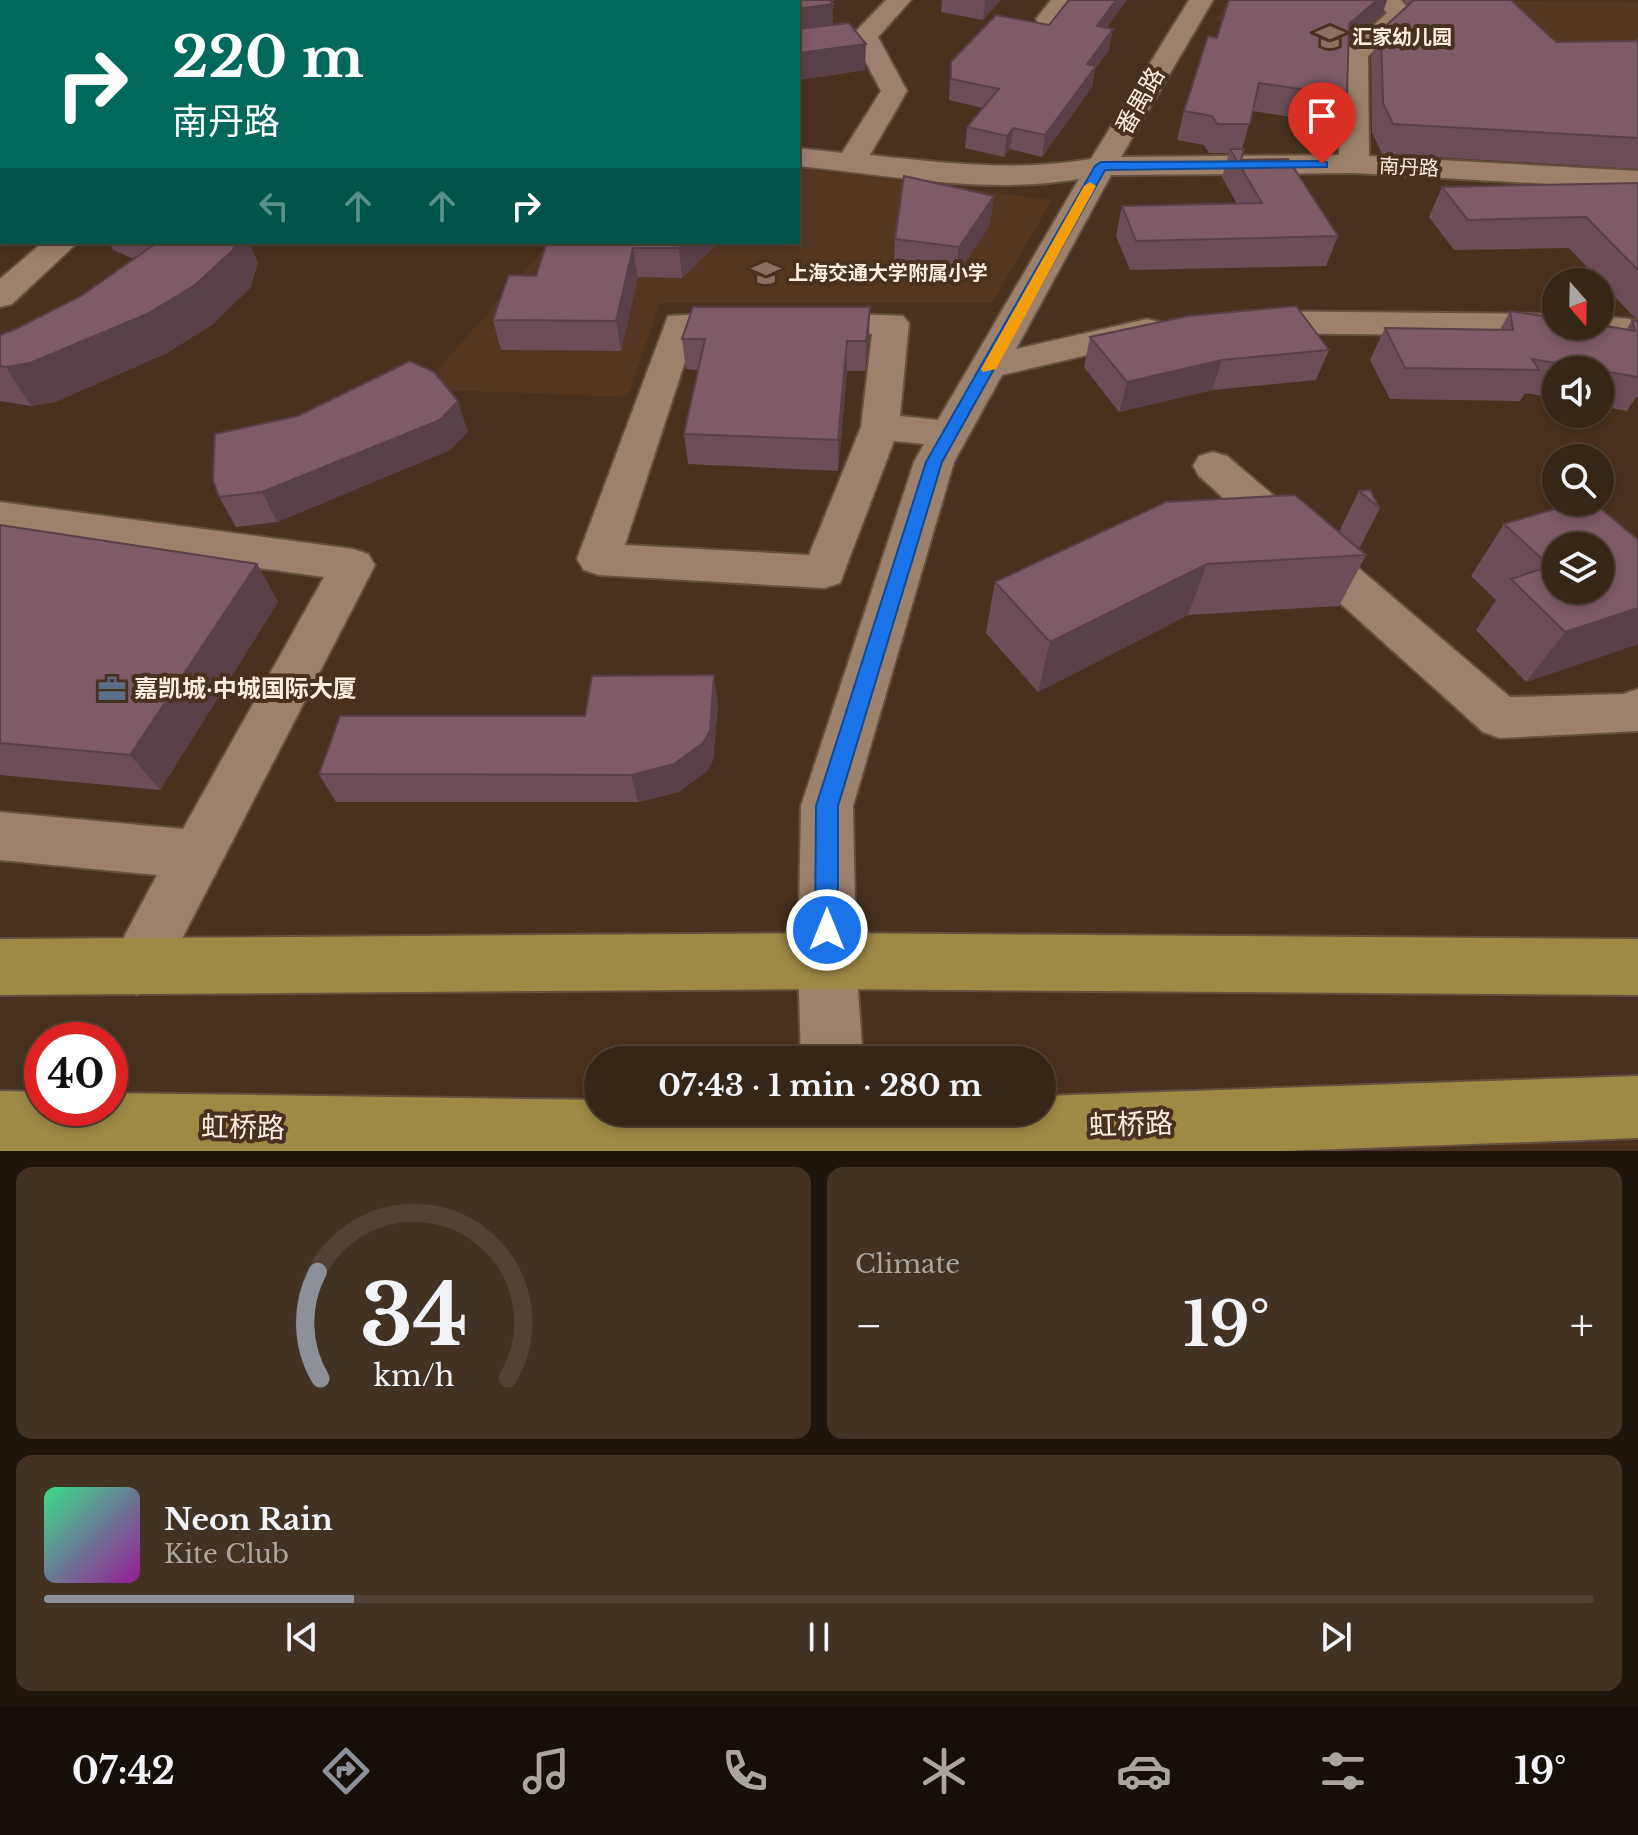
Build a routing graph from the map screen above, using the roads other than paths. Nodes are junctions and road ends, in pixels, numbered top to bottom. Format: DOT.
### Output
graph roads {
  1 [pos="899,0"];
  2 [pos="1201,0"];
  3 [pos="1388,0"];
  4 [pos="865,36"];
  5 [pos="800,45"];
  6 [pos="800,157"];
  7 [pos="850,164"];
  8 [pos="1354,164"];
  9 [pos="1101,166"];
  10 [pos="1638,180"];
  11 [pos="60,244"];
  12 [pos="0,297"];
  13 [pos="1221,321"];
  14 [pos="1173,324"];
  15 [pos="1542,325"];
  16 [pos="1614,328"];
  17 [pos="1638,331"];
  18 [pos="990,366"];
  19 [pos="880,427"];
  20 [pos="951,434"];
  21 [pos="1213,466"];
  22 [pos="0,517"];
  23 [pos="1638,709"];
  24 [pos="0,836"];
  25 [pos="197,855"];
  26 [pos="827,961"];
  27 [pos="0,967"];
  28 [pos="137,967"];
  29 [pos="1638,967"];
  30 [pos="831,1046"];
  31 [pos="1638,1107"];
  32 [pos="24,1133"];
  33 [pos="837,1133"];
  1 -- 4 [label="street"];
  2 -- 9 [label="street, 番禺路"];
  3 -- 8 [label="street"];
  4 -- 5 [label="street"];
  4 -- 7 [label="street"];
  6 -- 7 [label="street, 南丹路"];
  7 -- 9 [label="street, 南丹路"];
  8 -- 9 [label="street, 南丹路"];
  8 -- 10 [label="street, 南丹路"];
  9 -- 18 [label="street, 番禺路"];
  11 -- 12 [label="street"];
  13 -- 15 [label="street"];
  14 -- 18 [label="street"];
  16 -- 17 [label="street"];
  18 -- 20 [label="street, 番禺路"];
  19 -- 19 [label="street"];
  19 -- 20 [label="street"];
  20 -- 26 [label="street, 番禺路"];
  21 -- 23 [label="street"];
  22 -- 25 [label="street"];
  24 -- 25 [label="street"];
  25 -- 28 [label="street"];
  26 -- 28 [label="main road"];
  26 -- 29 [label="main road"];
  26 -- 30 [label="street, 番禺路"];
  27 -- 28 [label="main road"];
  31 -- 33 [label="main road, 虹桥路"];
  32 -- 33 [label="main road, 虹桥路"];
}
